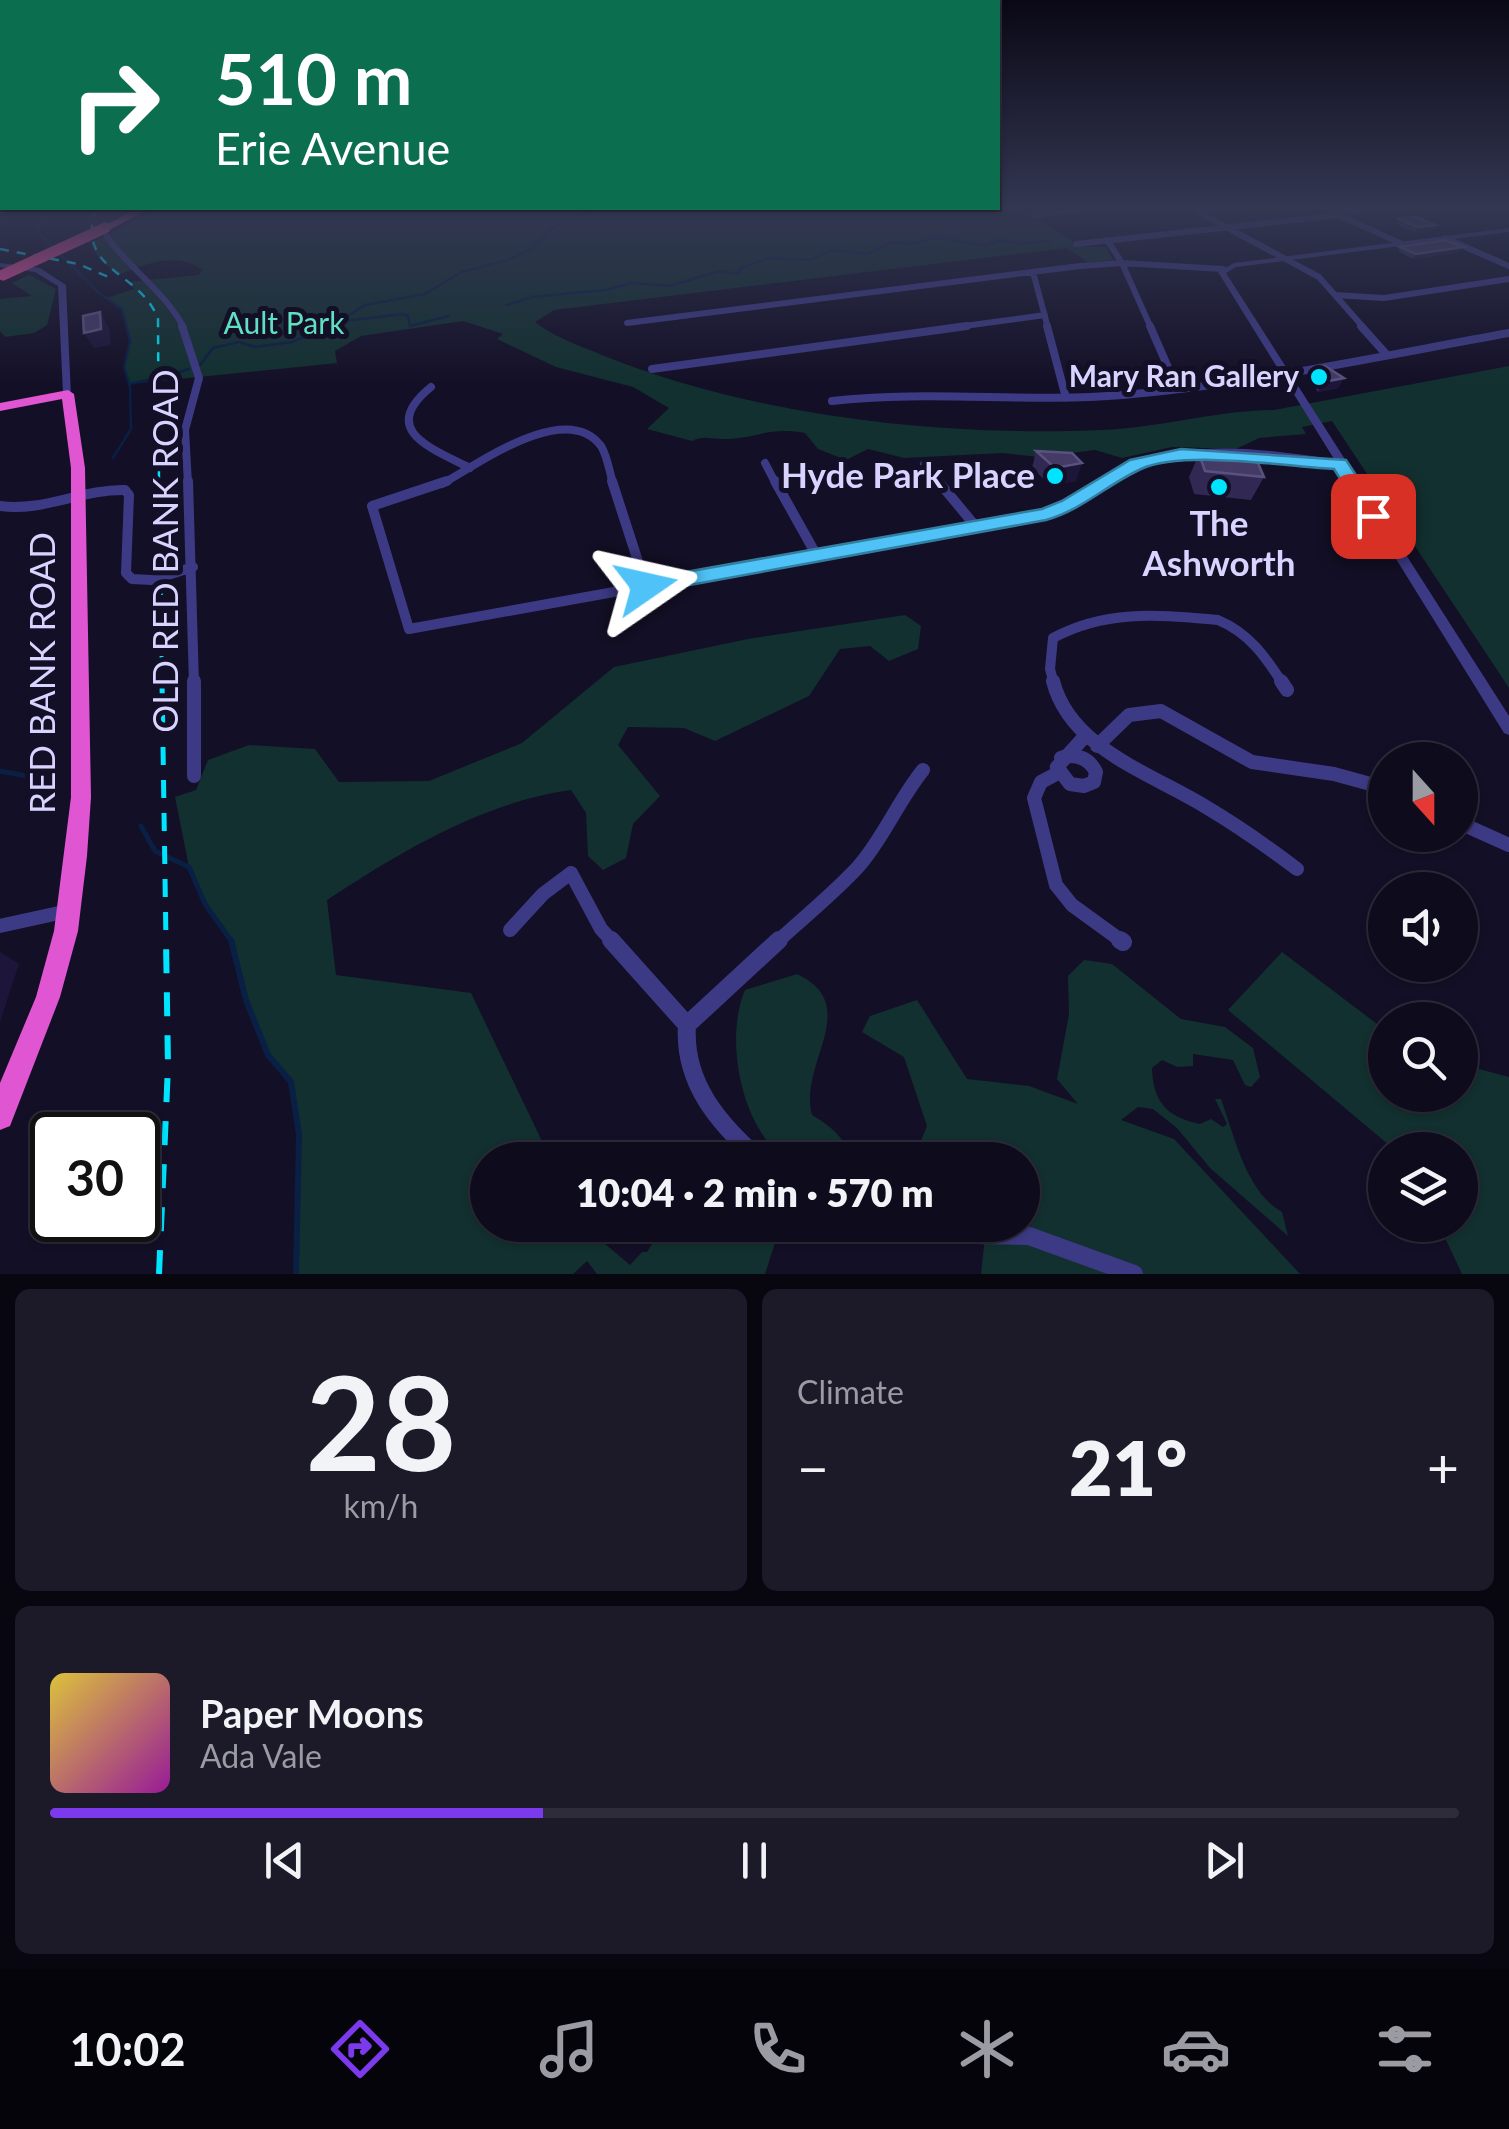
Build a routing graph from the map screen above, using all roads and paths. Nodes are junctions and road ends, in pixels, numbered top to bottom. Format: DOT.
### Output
graph roads {
  1 [pos="134,265"];
  2 [pos="1106,265"];
  3 [pos="1123,265"];
  4 [pos="1152,265"];
  5 [pos="1244,265"];
  6 [pos="1299,265"];
  7 [pos="1224,269"];
  8 [pos="1,272"];
  9 [pos="1033,272"];
  10 [pos="1509,279"];
  11 [pos="1335,295"];
  12 [pos="1045,315"];
  13 [pos="627,323"];
  14 [pos="1509,334"];
  15 [pos="1386,354"];
  16 [pos="652,369"];
  17 [pos="1284,371"];
  18 [pos="432,387"];
  19 [pos="1177,388"];
  20 [pos="69,397"];
  21 [pos="1066,398"];
  22 [pos="832,401"];
  23 [pos="1303,402"];
  24 [pos="0,410"];
  25 [pos="1322,433"];
  26 [pos="765,462"];
  27 [pos="924,464"];
  28 [pos="1340,464"];
  29 [pos="470,468"];
  30 [pos="78,499"];
  31 [pos="0,506"];
  32 [pos="977,528"];
  33 [pos="817,556"];
  34 [pos="193,568"];
  35 [pos="646,586"];
  36 [pos="1286,690"];
  37 [pos="1509,728"];
  38 [pos="1086,734"];
  39 [pos="1097,746"];
  40 [pos="1111,756"];
  41 [pos="1060,765"];
  42 [pos="923,770"];
  43 [pos="1096,772"];
  44 [pos="194,776"];
  45 [pos="1368,783"];
  46 [pos="1478,831"];
  47 [pos="1509,844"];
  48 [pos="1297,869"];
  49 [pos="68,911"];
  50 [pos="0,926"];
  51 [pos="510,930"];
  52 [pos="1123,942"];
  53 [pos="687,1025"];
  54 [pos="0,1116"];
  55 [pos="740,1142"];
  56 [pos="1040,1240"];
  57 [pos="1134,1274"];
  1 -- 34 [label="street, OLD RED BANK ROAD"];
  2 -- 9 [label="street"];
  3 -- 19 [label="street"];
  4 -- 7 [label="street"];
  5 -- 7 [label="street"];
  6 -- 11 [label="street"];
  7 -- 17 [label="street"];
  8 -- 20 [label="street, RED BANK ROAD"];
  9 -- 12 [label="street"];
  9 -- 13 [label="street"];
  10 -- 11 [label="street"];
  11 -- 15 [label="street"];
  12 -- 16 [label="street"];
  12 -- 21 [label="street"];
  14 -- 15 [label="street"];
  15 -- 17 [label="street"];
  17 -- 19 [label="street"];
  17 -- 23 [label="street"];
  18 -- 29 [label="street"];
  19 -- 21 [label="street"];
  20 -- 24 [label="highway"];
  20 -- 30 [label="highway, RED BANK ROAD"];
  21 -- 22 [label="street"];
  23 -- 25 [label="street"];
  25 -- 28 [label="street"];
  26 -- 33 [label="street"];
  27 -- 32 [label="street"];
  28 -- 32 [label="street"];
  28 -- 37 [label="street"];
  29 -- 35 [label="street"];
  29 -- 35 [label="street"];
  30 -- 31 [label="street"];
  30 -- 34 [label="street"];
  30 -- 49 [label="highway, RED BANK ROAD"];
  32 -- 33 [label="street"];
  33 -- 35 [label="street"];
  34 -- 44 [label="street, OLD RED BANK ROAD"];
  36 -- 38 [label="street"];
  38 -- 39 [label="street"];
  38 -- 41 [label="street"];
  39 -- 40 [label="street"];
  39 -- 45 [label="street"];
  40 -- 43 [label="street"];
  40 -- 48 [label="street"];
  41 -- 43 [label="street"];
  41 -- 43 [label="street"];
  41 -- 52 [label="street"];
  42 -- 53 [label="street"];
  46 -- 47 [label="street"];
  49 -- 50 [label="street"];
  49 -- 54 [label="highway, RED BANK ROAD"];
  51 -- 53 [label="street"];
  53 -- 55 [label="street"];
  56 -- 57 [label="street"];
}
